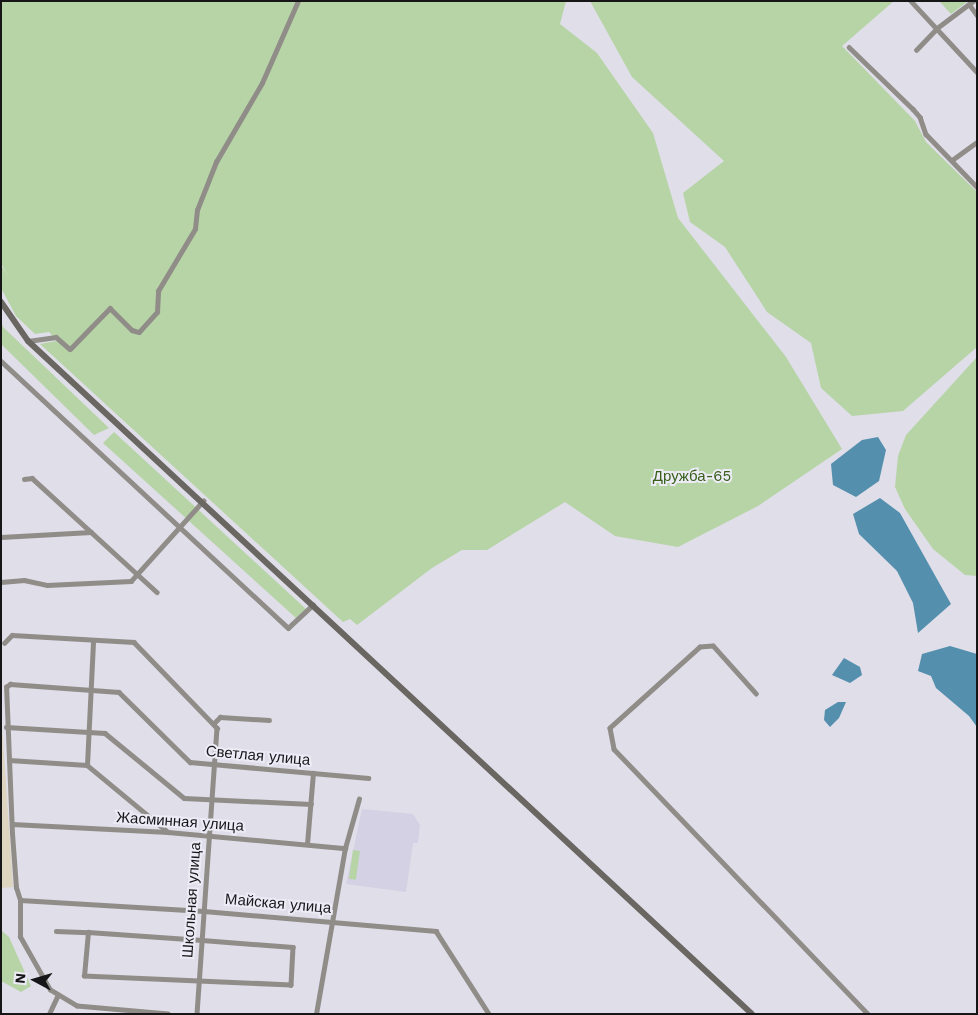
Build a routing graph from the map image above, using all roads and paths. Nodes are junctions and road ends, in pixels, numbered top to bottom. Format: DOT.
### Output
graph roads {
  1 [pos="298,1"];
  2 [pos="911,1"];
  3 [pos="971,3"];
  4 [pos="977,15"];
  5 [pos="937,28"];
  6 [pos="849,47"];
  7 [pos="916,50"];
  8 [pos="977,72"];
  9 [pos="977,142"];
  10 [pos="952,160"];
  11 [pos="977,187"];
  12 [pos="1,302"];
  13 [pos="28,341"];
  14 [pos="1,361"];
  15 [pos="24,479"];
  16 [pos="203,501"];
  17 [pos="179,528"];
  18 [pos="91,532"];
  19 [pos="1,537"];
  20 [pos="138,574"];
  21 [pos="1,582"];
  22 [pos="157,592"];
  23 [pos="314,604"];
  24 [pos="93,641"];
  25 [pos="4,643"];
  26 [pos="92,689"];
  27 [pos="756,694"];
  28 [pos="269,720"];
  29 [pos="215,726"];
  30 [pos="6,727"];
  31 [pos="89,731"];
  32 [pos="9,760"];
  33 [pos="87,765"];
  34 [pos="214,767"];
  35 [pos="313,773"];
  36 [pos="368,778"];
  37 [pos="359,799"];
  38 [pos="212,800"];
  39 [pos="312,804"];
  40 [pos="12,824"];
  41 [pos="168,832"];
  42 [pos="208,836"];
  43 [pos="307,844"];
  44 [pos="345,848"];
  45 [pos="20,900"];
  46 [pos="204,911"];
  47 [pos="333,921"];
  48 [pos="56,931"];
  49 [pos="88,932"];
  50 [pos="202,940"];
  51 [pos="199,981"];
  52 [pos="58,995"];
  53 [pos="49,1014"];
  54 [pos="168,1014"];
  55 [pos="197,1014"];
  56 [pos="316,1014"];
  57 [pos="489,1014"];
  58 [pos="752,1014"];
  59 [pos="868,1014"];
  1 -- 13 [label="street"];
  2 -- 5 [label="street"];
  3 -- 4 [label="street"];
  3 -- 5 [label="street"];
  5 -- 7 [label="street"];
  5 -- 8 [label="street"];
  6 -- 10 [label="street"];
  9 -- 10 [label="street"];
  10 -- 11 [label="street"];
  12 -- 13 [label="main road"];
  13 -- 16 [label="main road"];
  14 -- 17 [label="street"];
  15 -- 18 [label="street"];
  16 -- 17 [label="street"];
  16 -- 23 [label="main road"];
  17 -- 20 [label="street"];
  17 -- 23 [label="street"];
  18 -- 19 [label="street"];
  18 -- 20 [label="street"];
  20 -- 21 [label="street"];
  20 -- 22 [label="street"];
  23 -- 58 [label="main road"];
  24 -- 25 [label="street"];
  24 -- 26 [label="street"];
  24 -- 29 [label="street"];
  26 -- 30 [label="street, Светлая улица"];
  26 -- 31 [label="street"];
  26 -- 34 [label="street, Светлая улица"];
  27 -- 59 [label="street"];
  28 -- 29 [label="street"];
  29 -- 34 [label="street, Школьная улица"];
  30 -- 31 [label="street"];
  30 -- 32 [label="street"];
  31 -- 33 [label="street"];
  31 -- 38 [label="street"];
  32 -- 33 [label="street"];
  32 -- 40 [label="street"];
  33 -- 41 [label="street"];
  34 -- 35 [label="street, Светлая улица"];
  34 -- 38 [label="street, Школьная улица"];
  35 -- 36 [label="street, Светлая улица"];
  35 -- 39 [label="street"];
  37 -- 44 [label="street"];
  38 -- 39 [label="street"];
  38 -- 42 [label="street, Школьная улица"];
  39 -- 43 [label="street"];
  40 -- 41 [label="street, Жасминная улица"];
  40 -- 45 [label="street"];
  41 -- 42 [label="street, Жасминная улица"];
  42 -- 43 [label="street, Жасминная улица"];
  42 -- 46 [label="street, Школьная улица"];
  43 -- 44 [label="street, Жасминная улица"];
  44 -- 47 [label="street"];
  45 -- 46 [label="street, Майская улица"];
  45 -- 52 [label="street"];
  46 -- 47 [label="street, Майская улица"];
  46 -- 50 [label="street, Школьная улица"];
  47 -- 56 [label="street"];
  47 -- 57 [label="street, Майская улица"];
  48 -- 49 [label="street"];
  49 -- 50 [label="street"];
  49 -- 51 [label="street"];
  50 -- 51 [label="street, Школьная улица"];
  50 -- 51 [label="street"];
  51 -- 55 [label="street, Школьная улица"];
  52 -- 53 [label="street"];
  52 -- 54 [label="street"];
}
